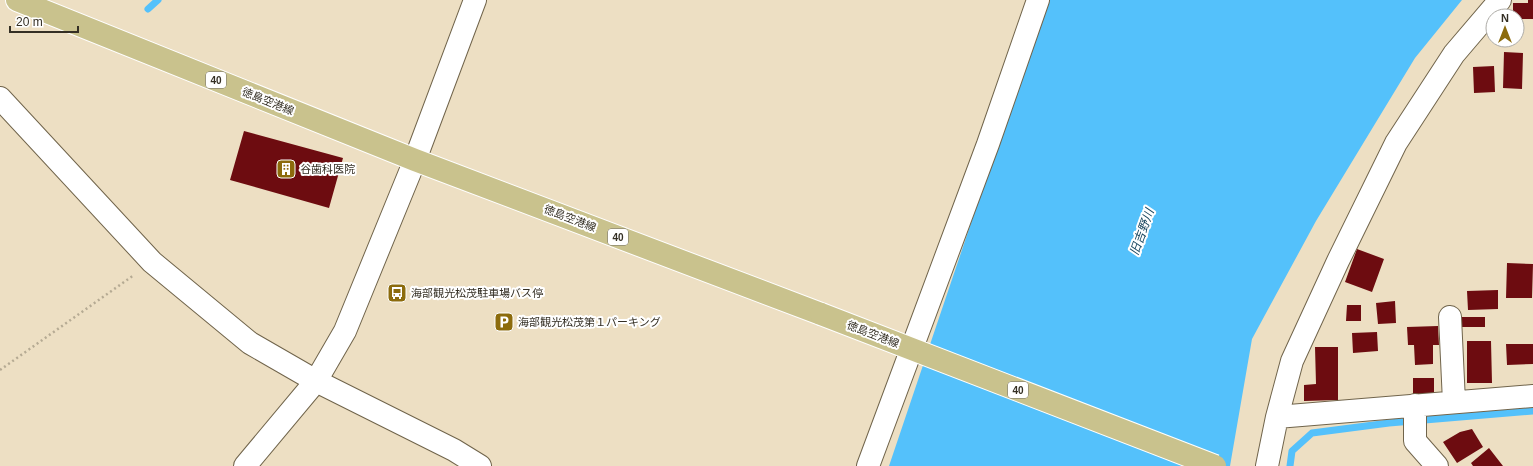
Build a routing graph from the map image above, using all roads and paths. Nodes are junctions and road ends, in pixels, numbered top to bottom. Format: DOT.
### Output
graph roads {
  1 [pos="17,0"];
  2 [pos="475,0"];
  3 [pos="1038,0"];
  4 [pos="1500,0"];
  5 [pos="0,98"];
  6 [pos="415,160"];
  7 [pos="152,262"];
  8 [pos="1450,317"];
  9 [pos="0,370"];
  10 [pos="316,381"];
  11 [pos="1533,396"];
  12 [pos="1454,402"];
  13 [pos="1415,405"];
  14 [pos="1277,417"];
  15 [pos="245,466"];
  16 [pos="480,466"];
  17 [pos="868,466"];
  18 [pos="1214,466"];
  19 [pos="1267,466"];
  20 [pos="1437,466"];
  1 -- 6 [label="main road, 徳島空港線 / 40"];
  2 -- 6 [label="street"];
  3 -- 17 [label="street"];
  4 -- 14 [label="street"];
  5 -- 7 [label="street"];
  6 -- 10 [label="street"];
  6 -- 18 [label="main road, 徳島空港線 / 40, bridge"];
  7 -- 9 [label="path"];
  7 -- 10 [label="street"];
  8 -- 12 [label="street"];
  10 -- 15 [label="street"];
  10 -- 16 [label="street"];
  11 -- 12 [label="street"];
  12 -- 13 [label="street"];
  13 -- 14 [label="street"];
  13 -- 20 [label="street"];
  14 -- 19 [label="street"];
}
